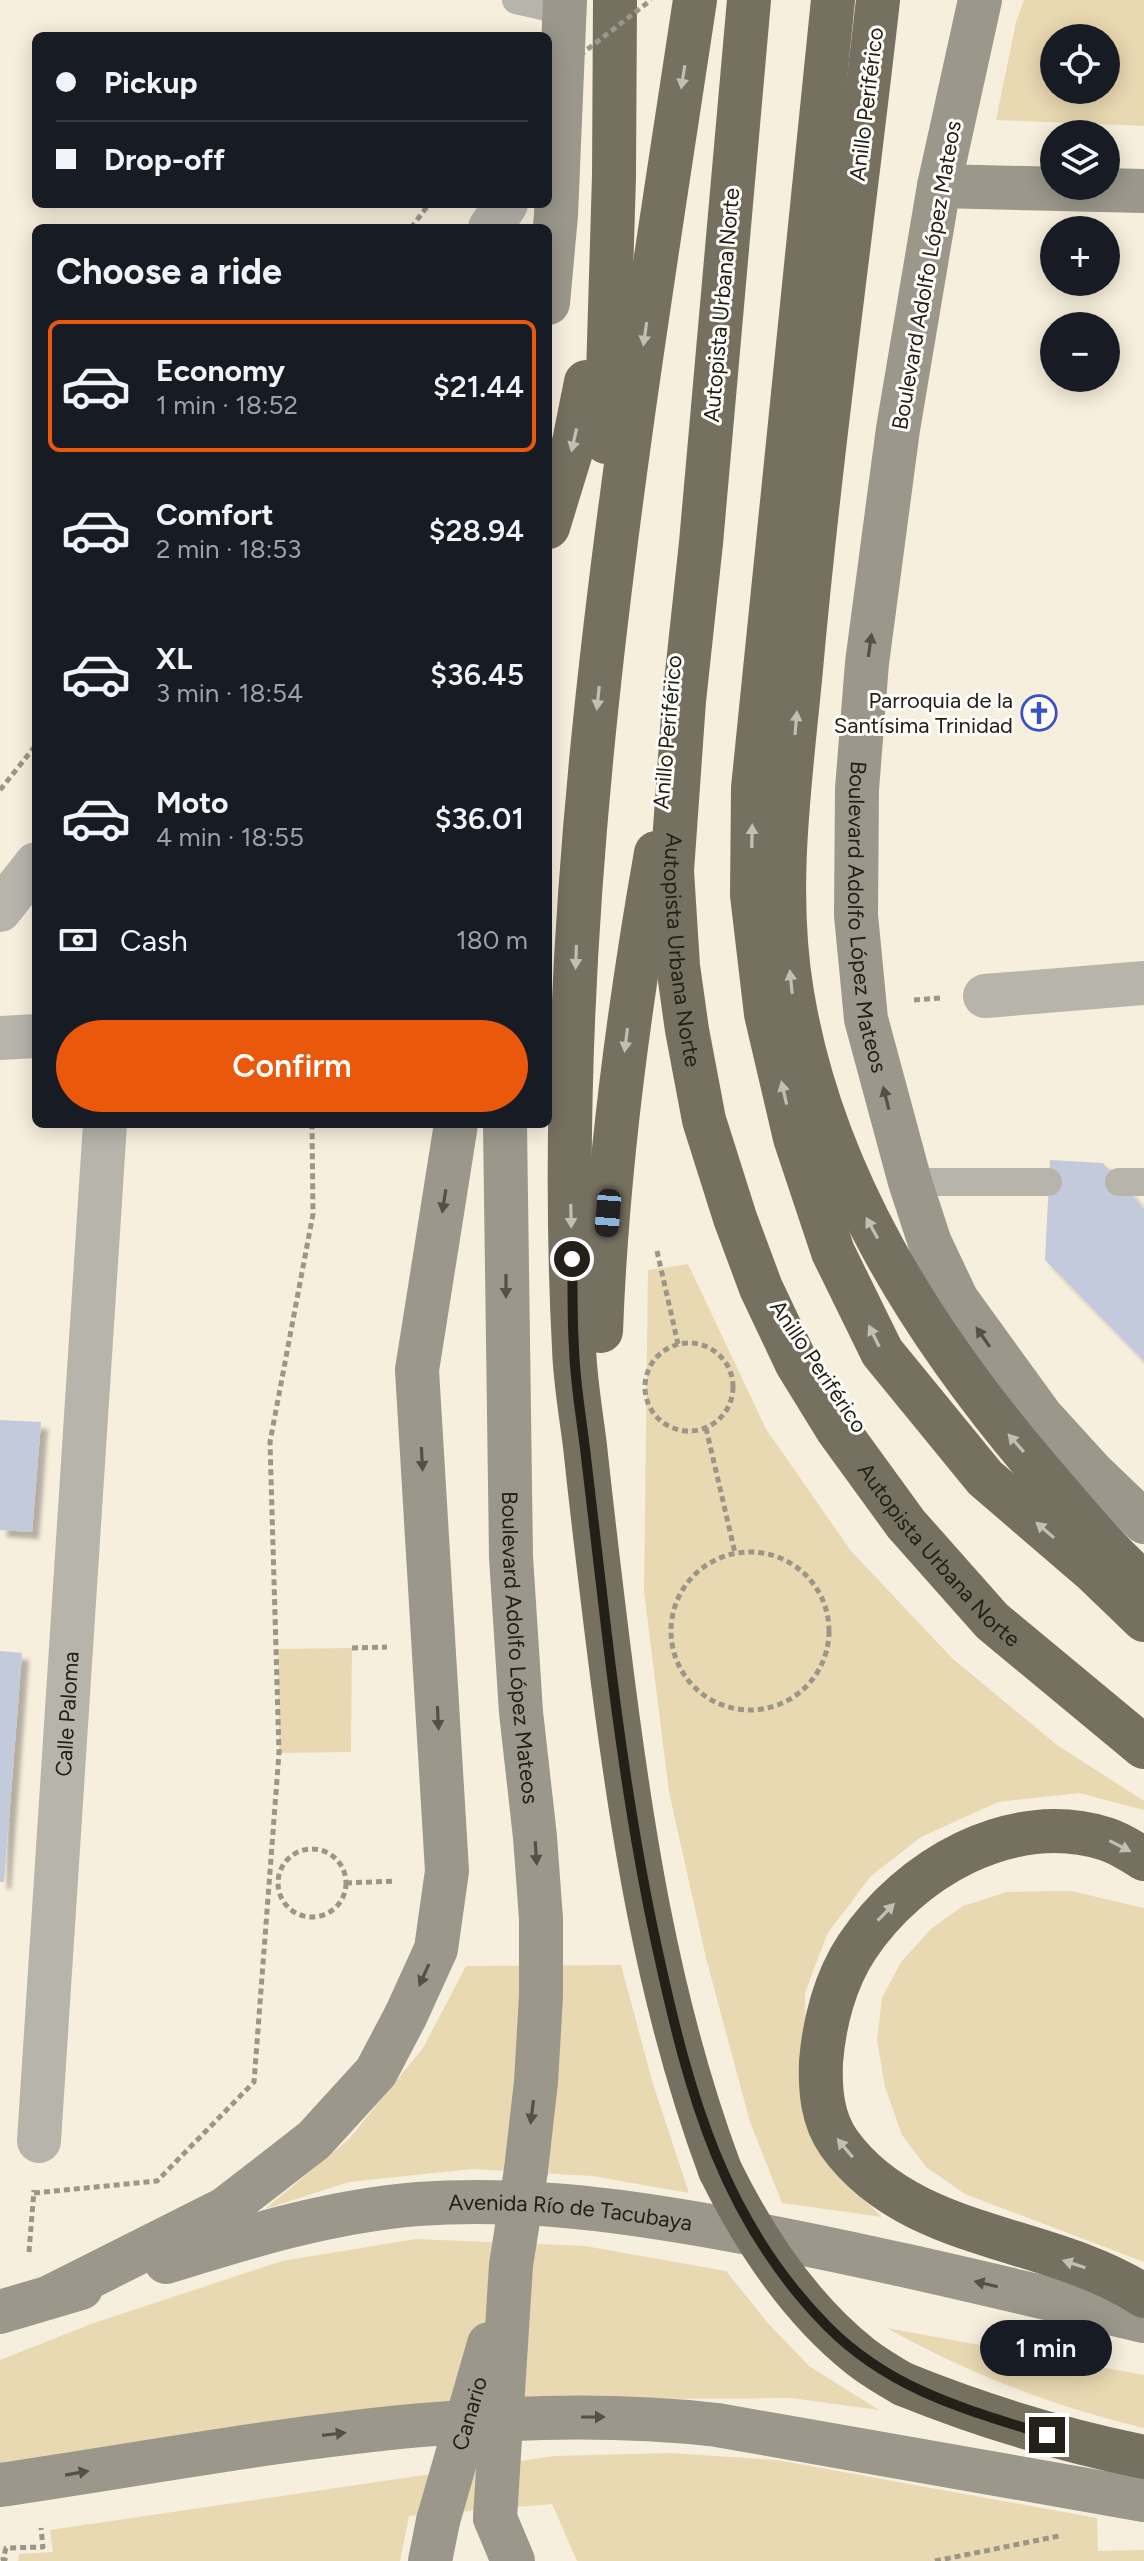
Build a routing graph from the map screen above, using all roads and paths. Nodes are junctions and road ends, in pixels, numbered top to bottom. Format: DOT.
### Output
graph roads {
  1 [pos="516,0"];
  2 [pos="615,0"];
  3 [pos="651,0"];
  4 [pos="695,0"];
  5 [pos="749,0"];
  6 [pos="756,0"];
  7 [pos="833,0"];
  8 [pos="878,0"];
  9 [pos="980,0"];
  10 [pos="577,4"];
  11 [pos="552,77"];
  12 [pos="554,136"];
  13 [pos="939,186"];
  14 [pos="1144,191"];
  15 [pos="552,259"];
  16 [pos="552,514"];
  17 [pos="606,620"];
  18 [pos="32,750"];
  19 [pos="0,790"];
  20 [pos="656,853"];
  21 [pos="32,869"];
  22 [pos="0,910"];
  23 [pos="1144,983"];
  24 [pos="985,996"];
  25 [pos="865,1003"];
  26 [pos="32,1036"];
  27 [pos="0,1038"];
  28 [pos="105,1128"];
  29 [pos="312,1128"];
  30 [pos="455,1128"];
  31 [pos="505,1128"];
  32 [pos="910,1182"];
  33 [pos="1048,1182"];
  34 [pos="654,1237"];
  35 [pos="678,1344"];
  36 [pos="706,1428"];
  37 [pos="1144,1522"];
  38 [pos="735,1553"];
  39 [pos="600,1578"];
  40 [pos="1144,1583"];
  41 [pos="1144,1620"];
  42 [pos="396,1647"];
  43 [pos="352,1648"];
  44 [pos="1144,1739"];
  45 [pos="1144,1747"];
  46 [pos="1144,1859"];
  47 [pos="396,1866"];
  48 [pos="396,1881"];
  49 [pos="346,1883"];
  50 [pos="394,1896"];
  51 [pos="39,2141"];
  52 [pos="34,2193"];
  53 [pos="43,2245"];
  54 [pos="29,2251"];
  55 [pos="511,2265"];
  56 [pos="1144,2296"];
  57 [pos="26,2304"];
  58 [pos="1144,2321"];
  59 [pos="1144,2457"];
  60 [pos="0,2485"];
  61 [pos="1144,2500"];
  62 [pos="41,2534"];
  63 [pos="1070,2534"];
  64 [pos="434,2541"];
  65 [pos="7,2561"];
  66 [pos="513,2561"];
  67 [pos="935,2561"];
  1 -- 10 [label="lane"];
  2 -- 17 [label="highway"];
  3 -- 11 [label="path, bridge"];
  4 -- 17 [label="highway, one-way"];
  5 -- 45 [label="highway, Autopista Urbana Norte, bridge"];
  6 -- 20 [label="highway, Anillo Periférico"];
  41 -- 7 [label="highway, one-way, bridge"];
  40 -- 8 [label="highway, Anillo Periférico, one-way"];
  9 -- 13 [label="main road, Boulevard Adolfo López Mateos"];
  10 -- 12 [label="main road"];
  10 -- 16 [label="highway, one-way"];
  12 -- 15 [label="main road"];
  13 -- 14 [label="main road"];
  25 -- 13 [label="main road, Boulevard Adolfo López Mateos, one-way"];
  17 -- 39 [label="highway, one-way"];
  18 -- 19 [label="path"];
  20 -- 39 [label="highway, one-way"];
  20 -- 44 [label="highway, Anillo Periférico"];
  21 -- 22 [label="street"];
  23 -- 24 [label="street"];
  24 -- 25 [label="path"];
  32 -- 25 [label="main road, Boulevard Adolfo López Mateos, one-way"];
  26 -- 27 [label="street"];
  28 -- 51 [label="street, Calle Paloma"];
  29 -- 52 [label="path"];
  30 -- 57 [label="main road, one-way"];
  31 -- 55 [label="main road, Boulevard Adolfo López Mateos, one-way, bridge"];
  32 -- 33 [label="lane"];
  37 -- 32 [label="main road, Boulevard Adolfo López Mateos, one-way"];
  34 -- 35 [label="path"];
  35 -- 36 [label="path"];
  35 -- 36 [label="path"];
  36 -- 38 [label="path"];
  38 -- 38 [label="path"];
  39 -- 59 [label="highway, bridge"];
  42 -- 43 [label="path"];
  56 -- 46 [label="highway, one-way"];
  47 -- 48 [label="path"];
  48 -- 49 [label="path"];
  48 -- 50 [label="path"];
  49 -- 49 [label="path"];
  51 -- 52 [label="path"];
  52 -- 54 [label="path"];
  53 -- 54 [label="path"];
  54 -- 57 [label="path"];
  55 -- 64 [label="main road, Canario, bridge"];
  55 -- 66 [label="main road, bridge"];
  58 -- 57 [label="main road, Avenida Río de Tacubaya, one-way"];
  60 -- 61 [label="main road, one-way"];
  62 -- 65 [label="path"];
  63 -- 67 [label="path"];
}
